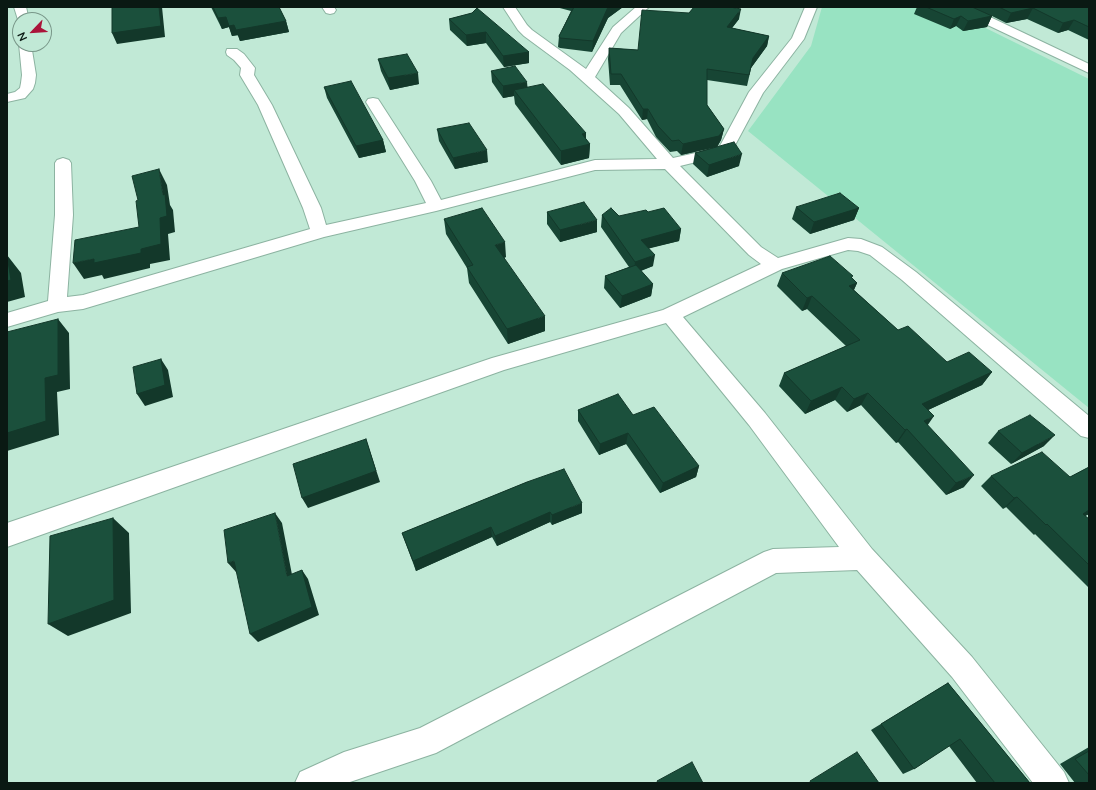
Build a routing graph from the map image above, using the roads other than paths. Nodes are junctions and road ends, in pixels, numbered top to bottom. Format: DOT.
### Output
graph roads {
  1 [pos="508,7"];
  2 [pos="643,7"];
  3 [pos="811,7"];
  4 [pos="960,7"];
  5 [pos="26,52"];
  6 [pos="232,52"];
  7 [pos="1089,69"];
  8 [pos="588,77"];
  9 [pos="7,98"];
  10 [pos="373,102"];
  11 [pos="63,163"];
  12 [pos="669,164"];
  13 [pos="436,206"];
  14 [pos="320,232"];
  15 [pos="775,265"];
  16 [pos="57,305"];
  17 [pos="670,315"];
  18 [pos="7,320"];
  19 [pos="1089,428"];
  20 [pos="7,535"];
  21 [pos="863,558"];
  22 [pos="311,783"];
  23 [pos="1053,783"];
  1 -- 8 [label="street"];
  2 -- 8 [label="street"];
  3 -- 12 [label="street"];
  4 -- 7 [label="street"];
  5 -- 9 [label="street"];
  6 -- 14 [label="street"];
  8 -- 12 [label="street"];
  10 -- 13 [label="street"];
  11 -- 16 [label="street"];
  12 -- 13 [label="street"];
  12 -- 15 [label="street"];
  13 -- 14 [label="street"];
  14 -- 16 [label="street"];
  15 -- 17 [label="street"];
  15 -- 19 [label="street"];
  16 -- 18 [label="street"];
  17 -- 20 [label="street"];
  17 -- 21 [label="street"];
  21 -- 22 [label="street"];
  21 -- 23 [label="street"];
}
